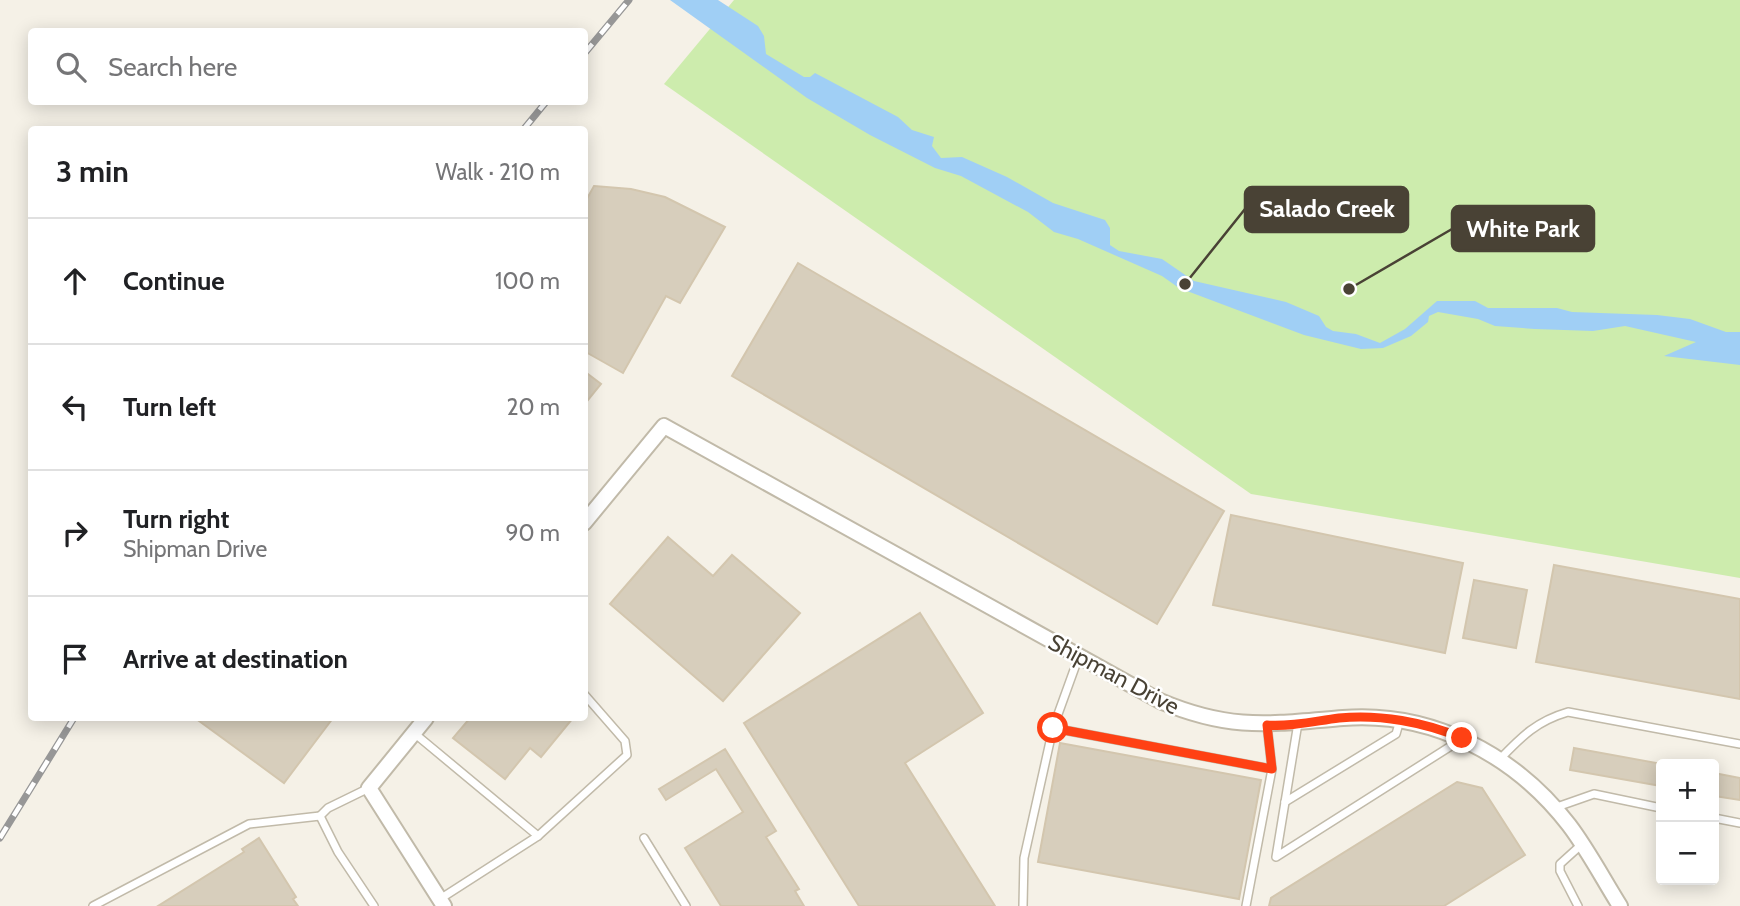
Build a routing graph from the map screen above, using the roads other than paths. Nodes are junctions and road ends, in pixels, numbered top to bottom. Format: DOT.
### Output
graph roads {
  1 [pos="588,518"];
  2 [pos="1079,656"];
  3 [pos="588,699"];
  4 [pos="1400,720"];
  5 [pos="423,721"];
  6 [pos="1298,723"];
  7 [pos="1267,725"];
  8 [pos="1053,728"];
  9 [pos="413,733"];
  10 [pos="1462,738"];
  11 [pos="1740,744"];
  12 [pos="1500,759"];
  13 [pos="1272,769"];
  14 [pos="369,788"];
  15 [pos="1285,803"];
  16 [pos="1656,807"];
  17 [pos="1554,808"];
  18 [pos="320,816"];
  19 [pos="1719,819"];
  20 [pos="1740,823"];
  21 [pos="538,836"];
  22 [pos="644,838"];
  23 [pos="1581,845"];
  24 [pos="442,902"];
  25 [pos="93,906"];
  26 [pos="374,906"];
  27 [pos="686,906"];
  28 [pos="1023,906"];
  29 [pos="1246,906"];
  30 [pos="1578,906"];
  31 [pos="1620,906"];
  1 -- 2 [label="street, Shipman Drive"];
  2 -- 7 [label="street, Shipman Drive"];
  2 -- 8 [label="lane"];
  3 -- 21 [label="lane"];
  4 -- 6 [label="street, Shipman Drive"];
  4 -- 10 [label="street, Shipman Drive"];
  4 -- 15 [label="lane"];
  5 -- 9 [label="street"];
  6 -- 7 [label="street, Shipman Drive"];
  6 -- 15 [label="lane"];
  7 -- 13 [label="lane"];
  8 -- 13 [label="lane"];
  8 -- 28 [label="lane"];
  9 -- 14 [label="street"];
  9 -- 21 [label="lane"];
  10 -- 12 [label="street, Shipman Drive"];
  10 -- 15 [label="lane"];
  11 -- 12 [label="lane"];
  12 -- 17 [label="street, Shipman Drive"];
  13 -- 29 [label="lane"];
  14 -- 18 [label="lane"];
  14 -- 24 [label="street"];
  16 -- 17 [label="lane"];
  17 -- 23 [label="street, Shipman Drive"];
  18 -- 25 [label="lane"];
  18 -- 26 [label="lane"];
  19 -- 20 [label="lane"];
  21 -- 24 [label="lane"];
  22 -- 27 [label="lane"];
  23 -- 30 [label="lane"];
  23 -- 31 [label="street, Shipman Drive"];
}
